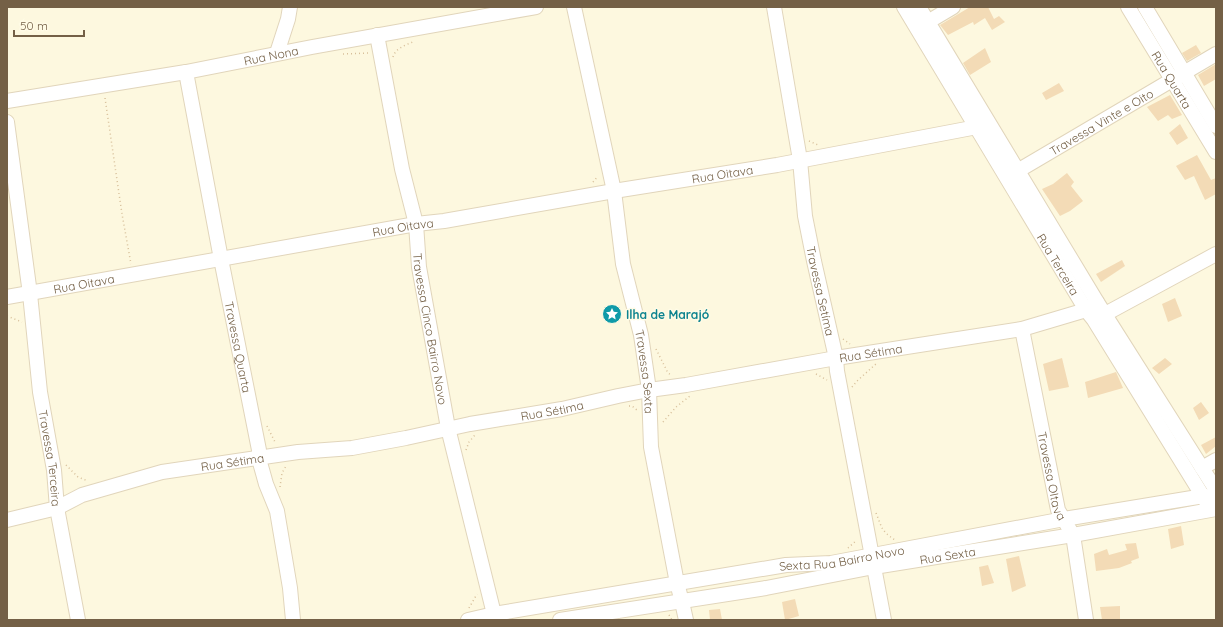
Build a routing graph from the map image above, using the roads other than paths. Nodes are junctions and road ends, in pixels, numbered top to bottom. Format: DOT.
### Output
graph roads {
  1 [pos="290,7"];
  2 [pos="536,7"];
  3 [pos="574,7"];
  4 [pos="774,7"];
  5 [pos="904,7"];
  6 [pos="919,7"];
  7 [pos="953,7"];
  8 [pos="1128,7"];
  9 [pos="1145,7"];
  10 [pos="923,25"];
  11 [pos="377,35"];
  12 [pos="276,53"];
  13 [pos="1216,54"];
  14 [pos="186,72"];
  15 [pos="1185,74"];
  16 [pos="1173,81"];
  17 [pos="7,101"];
  18 [pos="7,122"];
  19 [pos="1216,126"];
  20 [pos="977,127"];
  21 [pos="1216,152"];
  22 [pos="800,160"];
  23 [pos="1012,174"];
  24 [pos="614,191"];
  25 [pos="416,224"];
  26 [pos="1216,254"];
  27 [pos="221,259"];
  28 [pos="30,294"];
  29 [pos="7,297"];
  30 [pos="1096,312"];
  31 [pos="1022,329"];
  32 [pos="836,358"];
  33 [pos="649,390"];
  34 [pos="448,428"];
  35 [pos="259,459"];
  36 [pos="1216,460"];
  37 [pos="1202,468"];
  38 [pos="1212,494"];
  39 [pos="57,508"];
  40 [pos="1214,512"];
  41 [pos="1064,519"];
  42 [pos="7,520"];
  43 [pos="1073,535"];
  44 [pos="873,561"];
  45 [pos="677,583"];
  46 [pos="682,602"];
  47 [pos="466,616"];
  48 [pos="494,617"];
  49 [pos="78,620"];
  50 [pos="293,620"];
  51 [pos="560,620"];
  52 [pos="686,620"];
  53 [pos="884,620"];
  54 [pos="1086,620"];
  1 -- 12 [label="street"];
  2 -- 11 [label="street, Rua Nona"];
  3 -- 24 [label="street, Travessa Sexta"];
  4 -- 22 [label="street, Travessa Setíma"];
  5 -- 10 [label="street, Rua Terceira"];
  6 -- 10 [label="street, Rua Terceira"];
  7 -- 10 [label="street"];
  8 -- 16 [label="street, Rua Quarta"];
  9 -- 15 [label="street, Rua Quarta"];
  10 -- 20 [label="street, Rua Terceira"];
  10 -- 23 [label="street, Rua Terceira"];
  11 -- 12 [label="street, Rua Nona"];
  11 -- 25 [label="street, Travessa Cinco Bairro Novo"];
  12 -- 14 [label="street, Rua Nona"];
  13 -- 15 [label="street, Travessa Vinte e Oito"];
  14 -- 17 [label="street, Rua Nona"];
  14 -- 27 [label="street, Travessa Quarta"];
  15 -- 16 [label="street, Travessa Vinte e Oito"];
  15 -- 19 [label="street, Rua Quarta"];
  16 -- 21 [label="street, Rua Quarta"];
  16 -- 23 [label="street, Travessa Vinte e Oito"];
  18 -- 28 [label="street, Travessa Terceira"];
  20 -- 22 [label="street, Rua Oitava"];
  20 -- 23 [label="street, Rua Terceira"];
  22 -- 24 [label="street, Rua Oitava"];
  22 -- 32 [label="street, Travessa Setíma"];
  23 -- 30 [label="street, Rua Terceira"];
  24 -- 25 [label="street, Rua Oitava"];
  24 -- 33 [label="street, Travessa Sexta"];
  25 -- 27 [label="street, Rua Oitava"];
  25 -- 34 [label="street, Travessa Cinco Bairro Novo"];
  26 -- 30 [label="street, Rua Sétima"];
  27 -- 28 [label="street, Rua Oitava"];
  27 -- 35 [label="street, Travessa Quarta"];
  28 -- 29 [label="street, Rua Oitava"];
  28 -- 39 [label="street, Travessa Terceira"];
  30 -- 31 [label="street, Rua Sétima"];
  30 -- 37 [label="street, Rua Terceira"];
  30 -- 38 [label="street, Rua Terceira"];
  31 -- 32 [label="street, Rua Sétima"];
  31 -- 41 [label="street, Travessa OItava"];
  32 -- 33 [label="street, Rua Sétima"];
  32 -- 44 [label="street, Travessa Setíma"];
  33 -- 34 [label="street, Rua Sétima"];
  33 -- 45 [label="street, Travessa Sexta"];
  34 -- 35 [label="street, Rua Sétima"];
  34 -- 48 [label="street, Travessa Cinco Bairro Novo"];
  35 -- 39 [label="street, Rua Sétima"];
  35 -- 50 [label="street, Travessa Quarta"];
  36 -- 37 [label="street"];
  37 -- 38 [label="street, Rua Terceira"];
  38 -- 40 [label="street, Rua Terceira"];
  38 -- 41 [label="street, Sexta Rua Bairro Novo"];
  39 -- 42 [label="street, Rua Sétima"];
  39 -- 49 [label="street, Travessa Terceira"];
  40 -- 43 [label="street, Rua Sexta"];
  41 -- 43 [label="street, Travessa OItava"];
  41 -- 44 [label="street, Sexta Rua Bairro Novo"];
  43 -- 44 [label="street, Rua Sexta"];
  43 -- 54 [label="street, Travessa OItava"];
  44 -- 45 [label="street, Sexta Rua Bairro Novo"];
  44 -- 46 [label="street, Rua Sexta"];
  44 -- 53 [label="street, Travessa Setíma"];
  45 -- 46 [label="street, Travessa Sexta"];
  45 -- 48 [label="street, Sexta Rua Bairro Novo"];
  46 -- 51 [label="street, Rua Sexta"];
  46 -- 52 [label="street, Travessa Sexta"];
  47 -- 48 [label="street, Sexta Rua Bairro Novo"];
}
